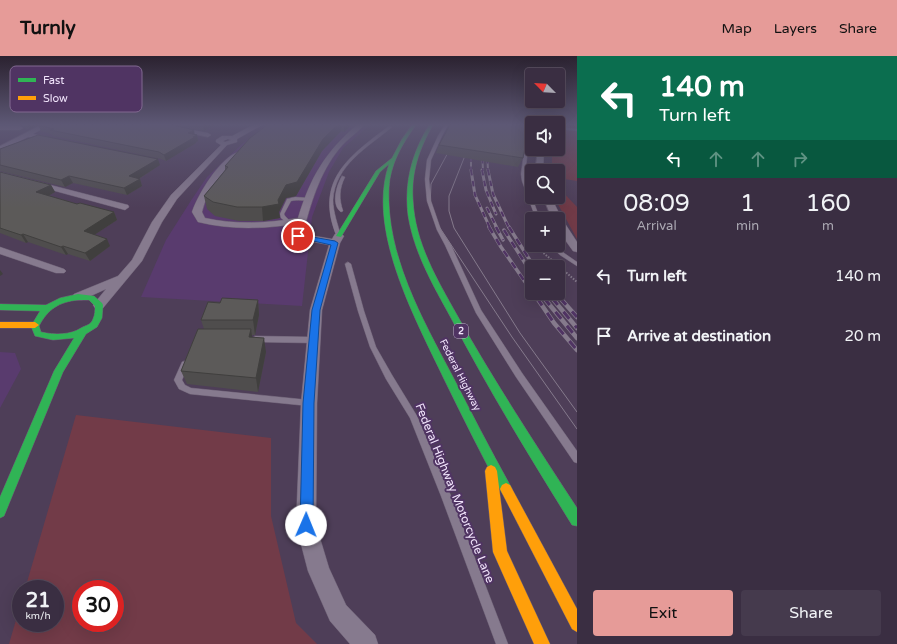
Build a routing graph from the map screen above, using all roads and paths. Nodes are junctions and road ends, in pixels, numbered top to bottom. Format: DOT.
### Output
graph roads {
  1 [pos="217,152"];
  2 [pos="241,152"];
  3 [pos="333,152"];
  4 [pos="359,152"];
  5 [pos="395,152"];
  6 [pos="416,152"];
  7 [pos="433,152"];
  8 [pos="526,156"];
  9 [pos="392,159"];
  10 [pos="353,165"];
  11 [pos="0,174"];
  12 [pos="187,182"];
  13 [pos="209,184"];
  14 [pos="309,199"];
  15 [pos="126,207"];
  16 [pos="341,211"];
  17 [pos="535,212"];
  18 [pos="302,220"];
  19 [pos="289,222"];
  20 [pos="565,233"];
  21 [pos="337,240"];
  22 [pos="576,247"];
  23 [pos="0,250"];
  24 [pos="542,252"];
  25 [pos="560,252"];
  26 [pos="348,264"];
  27 [pos="577,264"];
  28 [pos="60,271"];
  29 [pos="121,278"];
  30 [pos="577,282"];
  31 [pos="78,297"];
  32 [pos="99,305"];
  33 [pos="0,307"];
  34 [pos="47,308"];
  35 [pos="0,325"];
  36 [pos="35,326"];
  37 [pos="84,330"];
  38 [pos="246,339"];
  39 [pos="314,340"];
  40 [pos="55,358"];
  41 [pos="187,359"];
  42 [pos="59,371"];
  43 [pos="309,403"];
  44 [pos="489,458"];
  45 [pos="577,460"];
  46 [pos="0,512"];
  47 [pos="577,520"];
  48 [pos="577,624"];
  49 [pos="366,644"];
  50 [pos="502,644"];
  51 [pos="542,644"];
  1 -- 12 [label="street"];
  2 -- 13 [label="street"];
  3 -- 14 [label="street"];
  4 -- 21 [label="lane"];
  5 -- 9 [label="main road, Federal Highway"];
  6 -- 47 [label="main road, Federal Highway / 2"];
  7 -- 45 [label="lane"];
  8 -- 17 [label="lane"];
  9 -- 21 [label="main road"];
  9 -- 44 [label="main road, Federal Highway"];
  10 -- 16 [label="lane"];
  11 -- 15 [label="street"];
  12 -- 13 [label="street"];
  12 -- 29 [label="street"];
  13 -- 19 [label="street"];
  14 -- 18 [label="street"];
  14 -- 19 [label="lane"];
  18 -- 19 [label="street"];
  18 -- 21 [label="street"];
  20 -- 22 [label="street"];
  21 -- 39 [label="street"];
  23 -- 28 [label="street"];
  24 -- 30 [label="path"];
  25 -- 27 [label="lane"];
  26 -- 50 [label="lane, Federal Highway Motorcycle Lane"];
  29 -- 31 [label="street"];
  29 -- 32 [label="street"];
  31 -- 32 [label="main road"];
  31 -- 34 [label="main road"];
  32 -- 37 [label="main road"];
  33 -- 34 [label="main road"];
  34 -- 36 [label="main road"];
  35 -- 36 [label="main road"];
  36 -- 37 [label="main road"];
  37 -- 42 [label="main road"];
  38 -- 39 [label="lane"];
  39 -- 43 [label="street"];
  40 -- 42 [label="main road"];
  41 -- 43 [label="lane"];
  42 -- 46 [label="main road"];
  43 -- 49 [label="street"];
  44 -- 48 [label="main road, Federal Highway"];
  44 -- 51 [label="main road"];
}
